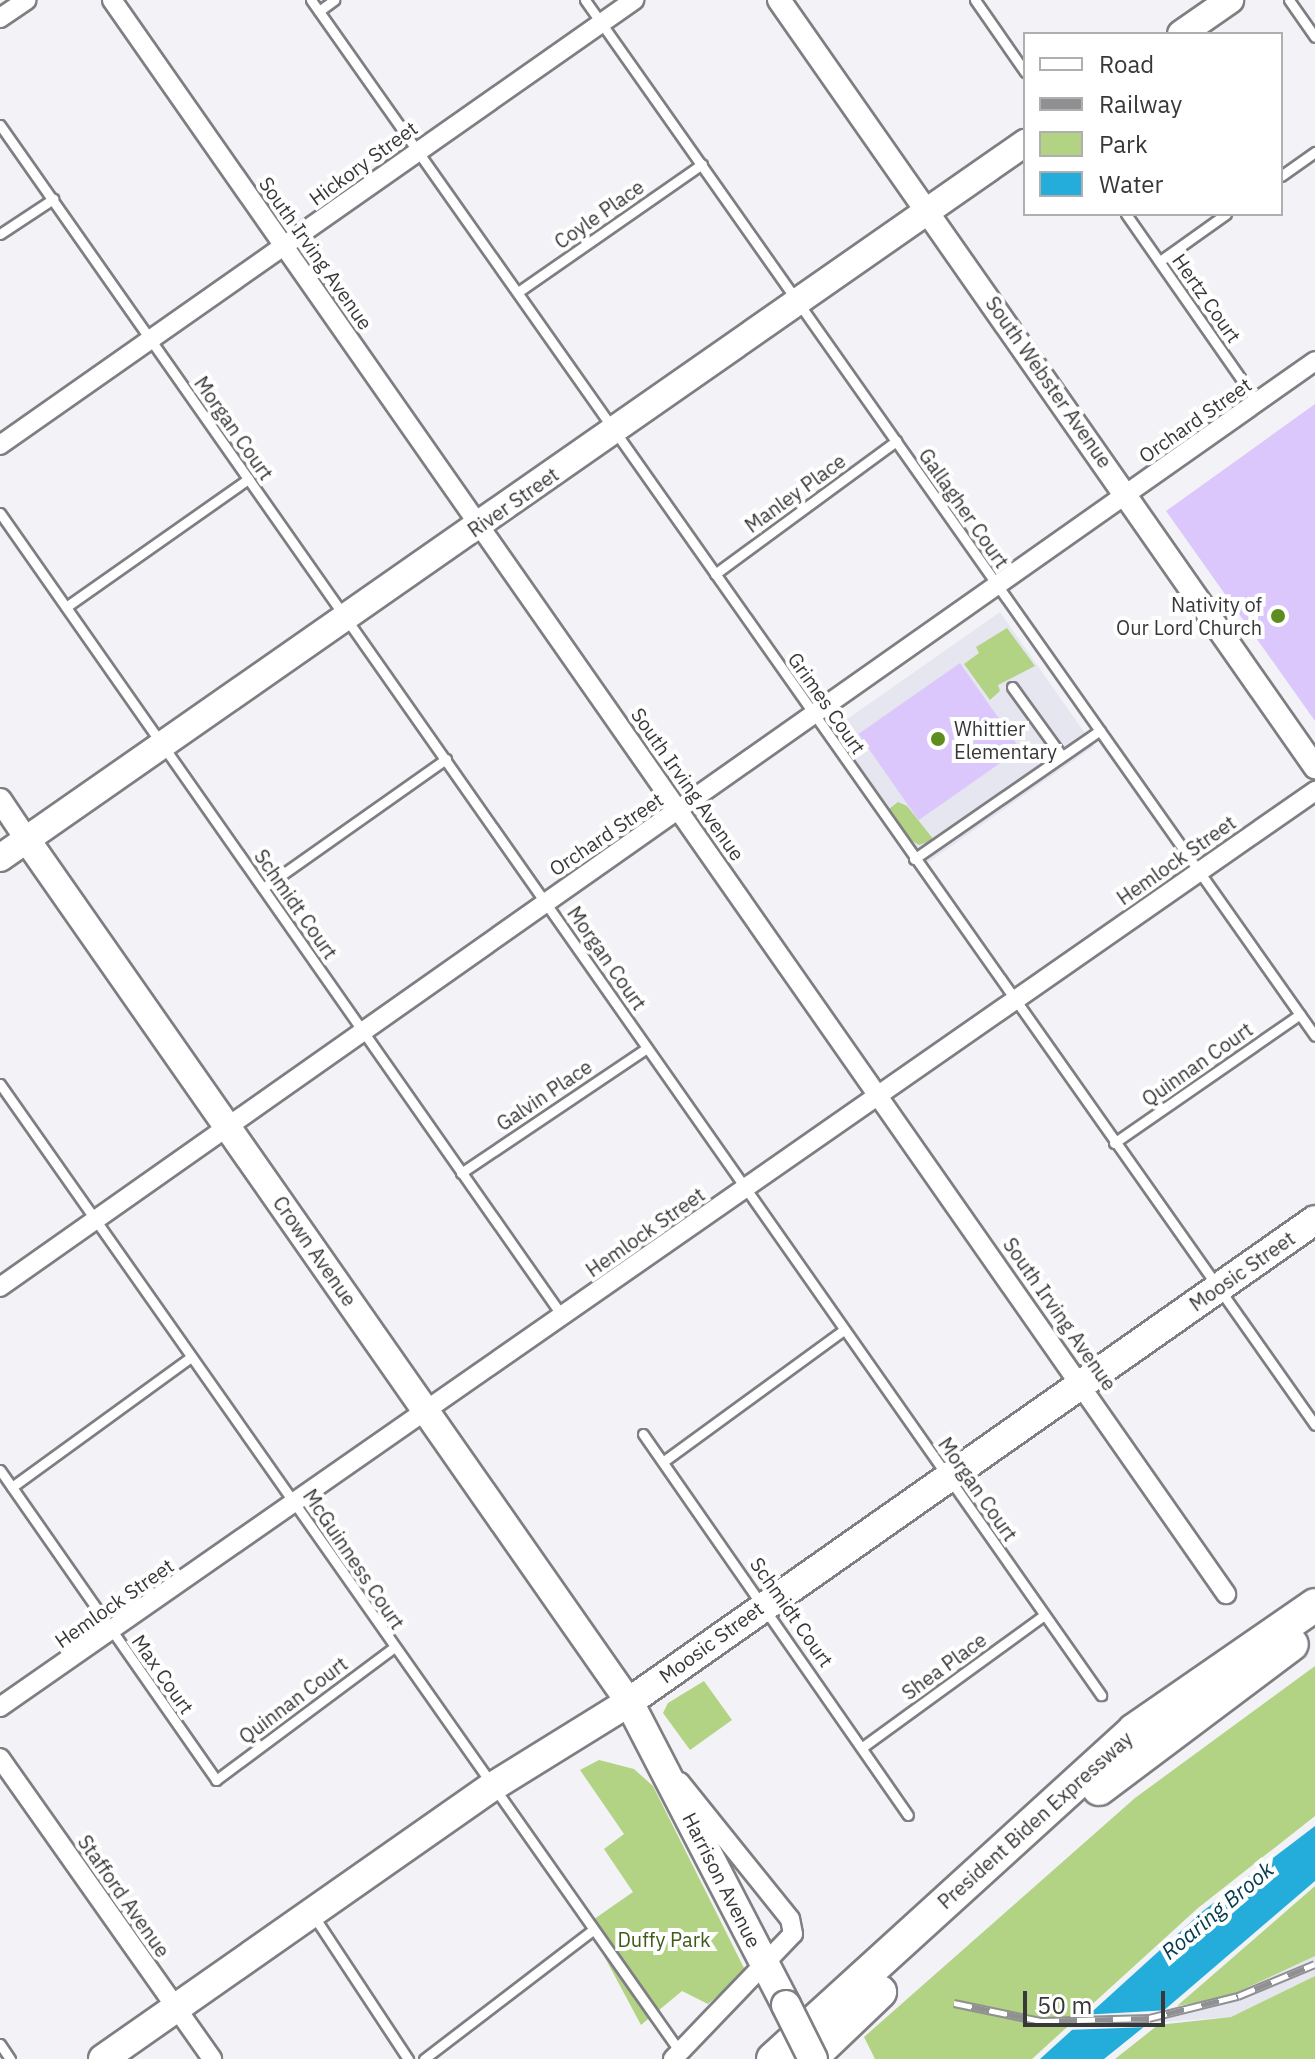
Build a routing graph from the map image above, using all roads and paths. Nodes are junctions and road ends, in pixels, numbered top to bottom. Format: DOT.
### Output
graph roads {
  1 [pos="27,0"];
  2 [pos="112,0"];
  3 [pos="311,0"];
  4 [pos="334,0"];
  5 [pos="585,0"];
  6 [pos="634,0"];
  7 [pos="779,0"];
  8 [pos="975,0"];
  9 [pos="1230,0"];
  10 [pos="1289,0"];
  11 [pos="319,11"];
  12 [pos="0,18"];
  13 [pos="601,23"];
  14 [pos="1184,32"];
  15 [pos="1315,37"];
  16 [pos="1023,69"];
  17 [pos="0,125"];
  18 [pos="1023,144"];
  19 [pos="418,150"];
  20 [pos="1315,152"];
  21 [pos="702,164"];
  22 [pos="1283,175"];
  23 [pos="53,199"];
  24 [pos="928,211"];
  25 [pos="1127,216"];
  26 [pos="1223,216"];
  27 [pos="0,234"];
  28 [pos="285,246"];
  29 [pos="1160,261"];
  30 [pos="518,292"];
  31 [pos="797,301"];
  32 [pos="151,340"];
  33 [pos="1315,362"];
  34 [pos="1258,403"];
  35 [pos="616,432"];
  36 [pos="896,441"];
  37 [pos="0,445"];
  38 [pos="248,479"];
  39 [pos="1127,494"];
  40 [pos="0,513"];
  41 [pos="479,525"];
  42 [pos="715,574"];
  43 [pos="998,587"];
  44 [pos="66,607"];
  45 [pos="346,618"];
  46 [pos="1012,687"];
  47 [pos="814,716"];
  48 [pos="1100,730"];
  49 [pos="162,746"];
  50 [pos="1062,756"];
  51 [pos="446,759"];
  52 [pos="1315,767"];
  53 [pos="1315,791"];
  54 [pos="0,800"];
  55 [pos="680,811"];
  56 [pos="27,840"];
  57 [pos="0,858"];
  58 [pos="914,859"];
  59 [pos="1197,872"];
  60 [pos="263,888"];
  61 [pos="546,902"];
  62 [pos="1013,1000"];
  63 [pos="1300,1014"];
  64 [pos="363,1030"];
  65 [pos="1315,1036"];
  66 [pos="647,1048"];
  67 [pos="0,1084"];
  68 [pos="878,1095"];
  69 [pos="227,1125"];
  70 [pos="1114,1143"];
  71 [pos="461,1173"];
  72 [pos="746,1186"];
  73 [pos="94,1219"];
  74 [pos="1315,1220"];
  75 [pos="0,1287"];
  76 [pos="1216,1289"];
  77 [pos="563,1317"];
  78 [pos="842,1331"];
  79 [pos="191,1357"];
  80 [pos="1082,1382"];
  81 [pos="428,1412"];
  82 [pos="1315,1425"];
  83 [pos="643,1434"];
  84 [pos="664,1461"];
  85 [pos="0,1470"];
  86 [pos="948,1475"];
  87 [pos="12,1487"];
  88 [pos="295,1503"];
  89 [pos="1226,1594"];
  90 [pos="764,1603"];
  91 [pos="1315,1605"];
  92 [pos="1044,1615"];
  93 [pos="1315,1628"];
  94 [pos="112,1633"];
  95 [pos="392,1649"];
  96 [pos="1101,1695"];
  97 [pos="629,1702"];
  98 [pos="0,1707"];
  99 [pos="864,1746"];
  100 [pos="0,1758"];
  101 [pos="662,1761"];
  102 [pos="216,1780"];
  103 [pos="492,1787"];
  104 [pos="908,1815"];
  105 [pos="311,1912"];
  106 [pos="593,1930"];
  107 [pos="766,1967"];
  108 [pos="176,2007"];
  109 [pos="0,2044"];
  110 [pos="677,2056"];
  111 [pos="10,2059"];
  112 [pos="103,2059"];
  113 [pos="212,2059"];
  114 [pos="408,2059"];
  115 [pos="424,2059"];
  116 [pos="773,2059"];
  117 [pos="811,2059"];
  1 -- 12 [label="street"];
  2 -- 28 [label="street, South Irving Avenue"];
  3 -- 11 [label="lane, Grimes Court"];
  4 -- 11 [label="lane"];
  5 -- 13 [label="lane, Gallagher Court"];
  6 -- 13 [label="street, Hickory Street"];
  7 -- 24 [label="street, South Webster Avenue"];
  8 -- 16 [label="lane"];
  9 -- 14 [label="main road"];
  10 -- 15 [label="lane"];
  11 -- 19 [label="lane, Grimes Court"];
  13 -- 19 [label="street, Hickory Street"];
  13 -- 21 [label="lane, Gallagher Court"];
  17 -- 23 [label="lane, Morgan Court"];
  18 -- 24 [label="main road, River Street"];
  19 -- 28 [label="street, Hickory Street"];
  19 -- 30 [label="lane, Grimes Court"];
  20 -- 22 [label="lane"];
  21 -- 30 [label="lane, Coyle Place"];
  21 -- 31 [label="lane, Gallagher Court"];
  23 -- 27 [label="lane"];
  23 -- 32 [label="lane, Morgan Court"];
  24 -- 31 [label="main road, River Street"];
  24 -- 39 [label="street, South Webster Avenue"];
  25 -- 29 [label="lane, Hertz Court"];
  26 -- 29 [label="lane"];
  28 -- 32 [label="street, Hickory Street"];
  28 -- 41 [label="street, South Irving Avenue"];
  29 -- 34 [label="lane, Hertz Court"];
  30 -- 35 [label="lane, Grimes Court"];
  31 -- 35 [label="main road, River Street"];
  31 -- 36 [label="lane, Gallagher Court"];
  32 -- 37 [label="street, Hickory Street"];
  32 -- 38 [label="lane, Morgan Court"];
  33 -- 34 [label="street, Orchard Street"];
  34 -- 39 [label="street, Orchard Street"];
  35 -- 41 [label="main road, River Street"];
  35 -- 42 [label="lane, Grimes Court"];
  36 -- 42 [label="lane, Manley Place"];
  36 -- 43 [label="lane, Gallagher Court"];
  38 -- 44 [label="lane"];
  38 -- 45 [label="lane, Morgan Court"];
  39 -- 43 [label="street, Orchard Street"];
  39 -- 52 [label="street, South Webster Avenue"];
  40 -- 44 [label="lane, Schmidt Court"];
  41 -- 45 [label="main road, River Street"];
  41 -- 55 [label="street, South Irving Avenue"];
  42 -- 47 [label="lane, Grimes Court"];
  43 -- 47 [label="street, Orchard Street"];
  43 -- 48 [label="lane, Gallagher Court"];
  44 -- 49 [label="lane, Schmidt Court"];
  45 -- 49 [label="main road, River Street"];
  45 -- 51 [label="lane, Morgan Court"];
  46 -- 50 [label="lane"];
  47 -- 55 [label="street, Orchard Street"];
  47 -- 58 [label="lane, Grimes Court"];
  48 -- 50 [label="lane"];
  48 -- 59 [label="lane, Gallagher Court"];
  49 -- 56 [label="main road, River Street"];
  49 -- 60 [label="lane, Schmidt Court"];
  50 -- 58 [label="lane"];
  51 -- 60 [label="lane"];
  51 -- 61 [label="lane, Morgan Court"];
  53 -- 59 [label="street, Hemlock Street"];
  54 -- 56 [label="street, Crown Avenue"];
  55 -- 61 [label="street, Orchard Street"];
  55 -- 68 [label="street, South Irving Avenue"];
  56 -- 57 [label="main road, River Street"];
  56 -- 69 [label="main road, Crown Avenue"];
  58 -- 62 [label="lane, Grimes Court"];
  59 -- 62 [label="street, Hemlock Street"];
  59 -- 63 [label="lane, Gallagher Court"];
  60 -- 64 [label="lane, Schmidt Court"];
  61 -- 64 [label="street, Orchard Street"];
  61 -- 66 [label="lane, Morgan Court"];
  62 -- 68 [label="street, Hemlock Street"];
  62 -- 70 [label="lane, Grimes Court"];
  63 -- 65 [label="lane, Gallagher Court"];
  63 -- 70 [label="lane, Quinnan Court"];
  64 -- 69 [label="street, Orchard Street"];
  64 -- 71 [label="lane, Schmidt Court"];
  66 -- 71 [label="lane, Galvin Place"];
  66 -- 72 [label="lane, Morgan Court"];
  67 -- 73 [label="lane, McGuinness Court"];
  68 -- 72 [label="street, Hemlock Street"];
  68 -- 80 [label="street, South Irving Avenue"];
  69 -- 73 [label="street, Orchard Street"];
  69 -- 81 [label="main road, Crown Avenue"];
  70 -- 76 [label="lane, Grimes Court"];
  71 -- 77 [label="lane, Schmidt Court"];
  72 -- 77 [label="street, Hemlock Street"];
  72 -- 78 [label="lane, Morgan Court"];
  73 -- 75 [label="street, Orchard Street"];
  73 -- 79 [label="lane, McGuinness Court"];
  74 -- 76 [label="main road, Moosic Street"];
  76 -- 80 [label="main road, Moosic Street"];
  76 -- 82 [label="lane, Grimes Court"];
  77 -- 81 [label="street, Hemlock Street"];
  78 -- 84 [label="lane"];
  78 -- 86 [label="lane, Morgan Court"];
  79 -- 87 [label="lane"];
  79 -- 88 [label="lane, McGuinness Court"];
  80 -- 86 [label="main road, Moosic Street"];
  80 -- 89 [label="street, South Irving Avenue"];
  81 -- 88 [label="street, Hemlock Street"];
  81 -- 97 [label="main road, Crown Avenue"];
  83 -- 84 [label="lane, Schmidt Court"];
  84 -- 90 [label="lane, Schmidt Court"];
  85 -- 87 [label="lane, Max Court"];
  86 -- 90 [label="main road, Moosic Street"];
  86 -- 92 [label="lane, Morgan Court"];
  87 -- 94 [label="lane, Max Court"];
  88 -- 94 [label="street, Hemlock Street"];
  88 -- 95 [label="lane, McGuinness Court"];
  90 -- 97 [label="main road, Moosic Street"];
  90 -- 99 [label="lane, Schmidt Court"];
  91 -- 116 [label="highway, President Biden Expressway"];
  92 -- 96 [label="lane, Morgan Court"];
  92 -- 99 [label="lane, Shea Place"];
  93 -- 117 [label="highway, President Biden Expressway"];
  94 -- 98 [label="street, Hemlock Street"];
  94 -- 102 [label="lane, Max Court"];
  95 -- 102 [label="lane, Quinnan Court"];
  95 -- 103 [label="lane, McGuinness Court"];
  97 -- 101 [label="main road, Harrison Avenue"];
  97 -- 103 [label="main road, Moosic Street"];
  99 -- 104 [label="lane, Schmidt Court"];
  100 -- 108 [label="street, Stafford Avenue"];
  101 -- 107 [label="main road, Harrison Avenue"];
  101 -- 107 [label="street"];
  103 -- 105 [label="main road, Moosic Street"];
  103 -- 106 [label="lane, McGuinness Court"];
  105 -- 108 [label="main road, Moosic Street"];
  105 -- 114 [label="lane"];
  106 -- 110 [label="lane, McGuinness Court"];
  106 -- 115 [label="lane"];
  107 -- 110 [label="street"];
  107 -- 117 [label="main road, Harrison Avenue, bridge"];
  108 -- 112 [label="main road, Moosic Street"];
  108 -- 113 [label="street, Stafford Avenue"];
  109 -- 111 [label="lane"];
}
